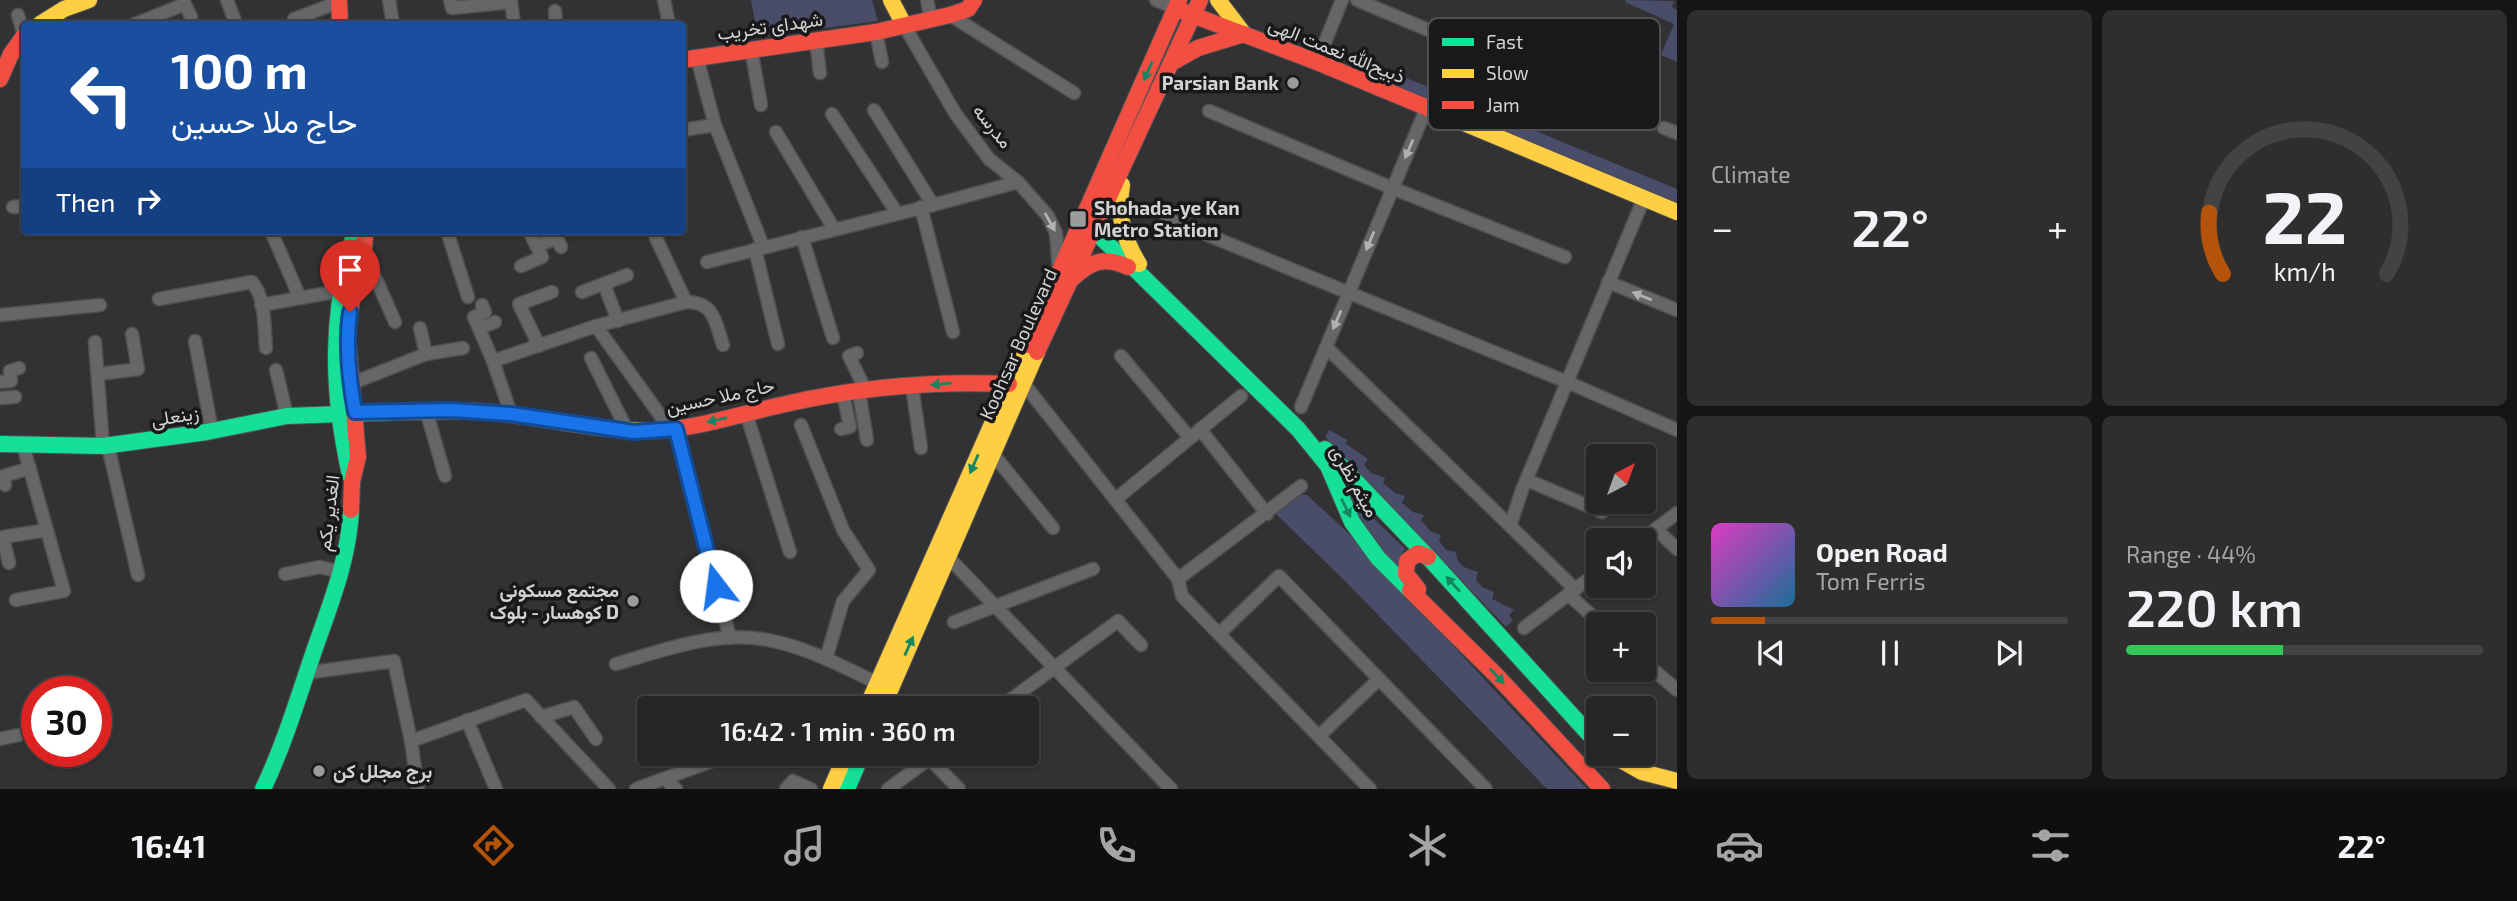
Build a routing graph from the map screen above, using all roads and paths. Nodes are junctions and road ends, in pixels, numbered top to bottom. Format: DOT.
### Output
graph roads {
  1 [pos="89,0"];
  2 [pos="227,0"];
  3 [pos="389,0"];
  4 [pos="664,0"];
  5 [pos="891,0"];
  6 [pos="927,0"];
  7 [pos="974,0"];
  8 [pos="1156,0"];
  9 [pos="1199,0"];
  10 [pos="1218,0"];
  11 [pos="1342,0"];
  12 [pos="1357,0"];
  13 [pos="339,1"];
  14 [pos="176,3"];
  15 [pos="451,4"];
  16 [pos="1177,4"];
  17 [pos="63,5"];
  18 [pos="18,15"];
  19 [pos="950,15"];
  20 [pos="1192,16"];
  21 [pos="191,17"];
  22 [pos="931,19"];
  23 [pos="44,21"];
  24 [pos="141,21"];
  25 [pos="235,21"];
  26 [pos="295,21"];
  27 [pos="340,21"];
  28 [pos="392,21"];
  29 [pos="514,21"];
  30 [pos="668,21"];
  31 [pos="904,25"];
  32 [pos="21,26"];
  33 [pos="1428,30"];
  34 [pos="876,32"];
  35 [pos="1244,34"];
  36 [pos="21,40"];
  37 [pos="816,41"];
  38 [pos="751,49"];
  39 [pos="690,59"];
  40 [pos="882,62"];
  41 [pos="1317,62"];
  42 [pos="1171,64"];
  43 [pos="820,73"];
  44 [pos="0,79"];
  45 [pos="1074,93"];
  46 [pos="761,106"];
  47 [pos="1426,109"];
  48 [pos="874,110"];
  49 [pos="1209,111"];
  50 [pos="832,114"];
  51 [pos="715,125"];
  52 [pos="1664,128"];
  53 [pos="686,129"];
  54 [pos="1477,130"];
  55 [pos="776,132"];
  56 [pos="1677,133"];
  57 [pos="1126,161"];
  58 [pos="1018,182"];
  59 [pos="1392,188"];
  60 [pos="1644,198"];
  61 [pos="927,206"];
  62 [pos="1677,212"];
  63 [pos="897,213"];
  64 [pos="1166,218"];
  65 [pos="1087,227"];
  66 [pos="834,229"];
  67 [pos="273,235"];
  68 [pos="354,235"];
  69 [pos="365,235"];
  70 [pos="448,235"];
  71 [pos="531,235"];
  72 [pos="802,237"];
  73 [pos="656,238"];
  74 [pos="537,246"];
  75 [pos="561,247"];
  76 [pos="760,247"];
  77 [pos="364,252"];
  78 [pos="1565,257"];
  79 [pos="707,262"];
  80 [pos="521,266"];
  81 [pos="1140,274"];
  82 [pos="627,275"];
  83 [pos="1062,279"];
  84 [pos="1608,282"];
  85 [pos="604,284"];
  86 [pos="346,292"];
  87 [pos="552,292"];
  88 [pos="582,292"];
  89 [pos="1349,293"];
  90 [pos="468,297"];
  91 [pos="300,298"];
  92 [pos="159,299"];
  93 [pos="686,302"];
  94 [pos="100,305"];
  95 [pos="261,305"];
  96 [pos="482,305"];
  97 [pos="1677,310"];
  98 [pos="0,315"];
  99 [pos="618,321"];
  100 [pos="395,322"];
  101 [pos="495,322"];
  102 [pos="596,326"];
  103 [pos="420,328"];
  104 [pos="479,328"];
  105 [pos="953,332"];
  106 [pos="132,334"];
  107 [pos="833,338"];
  108 [pos="195,341"];
  109 [pos="95,342"];
  110 [pos="778,344"];
  111 [pos="723,345"];
  112 [pos="538,346"];
  113 [pos="1326,347"];
  114 [pos="266,348"];
  115 [pos="463,348"];
  116 [pos="426,354"];
  117 [pos="857,354"];
  118 [pos="1121,356"];
  119 [pos="591,358"];
  120 [pos="493,361"];
  121 [pos="19,368"];
  122 [pos="276,370"];
  123 [pos="99,374"];
  124 [pos="1567,382"];
  125 [pos="0,383"];
  126 [pos="350,384"];
  127 [pos="1017,384"];
  128 [pos="912,386"];
  129 [pos="856,392"];
  130 [pos="1241,396"];
  131 [pos="15,397"];
  132 [pos="0,398"];
  133 [pos="1301,407"];
  134 [pos="426,411"];
  135 [pos="347,413"];
  136 [pos="746,413"];
  137 [pos="511,414"];
  138 [pos="287,416"];
  139 [pos="802,425"];
  140 [pos="673,429"];
  141 [pos="841,429"];
  142 [pos="1200,429"];
  143 [pos="1677,430"];
  144 [pos="212,431"];
  145 [pos="628,432"];
  146 [pos="1190,438"];
  147 [pos="867,440"];
  148 [pos="0,444"];
  149 [pos="23,445"];
  150 [pos="105,446"];
  151 [pos="921,448"];
  152 [pos="993,454"];
  153 [pos="30,468"];
  154 [pos="445,476"];
  155 [pos="1527,480"];
  156 [pos="5,485"];
  157 [pos="1301,486"];
  158 [pos="1116,499"];
  159 [pos="1586,505"];
  160 [pos="1677,513"];
  161 [pos="1267,514"];
  162 [pos="1510,526"];
  163 [pos="1053,528"];
  164 [pos="1656,529"];
  165 [pos="47,530"];
  166 [pos="1677,549"];
  167 [pos="790,552"];
  168 [pos="948,557"];
  169 [pos="1429,557"];
  170 [pos="9,563"];
  171 [pos="1093,569"];
  172 [pos="341,572"];
  173 [pos="285,574"];
  174 [pos="138,575"];
  175 [pos="1178,579"];
  176 [pos="1586,581"];
  177 [pos="1572,592"];
  178 [pos="16,600"];
  179 [pos="995,605"];
  180 [pos="1590,612"];
  181 [pos="1439,617"];
  182 [pos="954,622"];
  183 [pos="1524,628"];
  184 [pos="1219,634"];
  185 [pos="730,638"];
  186 [pos="1140,645"];
  187 [pos="826,659"];
  188 [pos="616,664"];
  189 [pos="1055,667"];
  190 [pos="1656,672"];
  191 [pos="305,673"];
  192 [pos="1379,679"];
  193 [pos="877,682"];
  194 [pos="1677,690"];
  195 [pos="871,696"];
  196 [pos="873,696"];
  197 [pos="1016,696"];
  198 [pos="541,717"];
  199 [pos="467,720"];
  200 [pos="1586,731"];
  201 [pos="19,735"];
  202 [pos="1319,736"];
  203 [pos="0,738"];
  204 [pos="596,739"];
  205 [pos="411,741"];
  206 [pos="700,766"];
  207 [pos="841,766"];
  208 [pos="857,766"];
  209 [pos="917,766"];
  210 [pos="939,766"];
  211 [pos="1627,766"];
  212 [pos="665,779"];
  213 [pos="1677,781"];
  214 [pos="262,789"];
  215 [pos="418,789"];
  216 [pos="496,789"];
  217 [pos="609,789"];
  218 [pos="636,789"];
  219 [pos="676,789"];
  220 [pos="786,789"];
  221 [pos="811,789"];
  222 [pos="831,789"];
  223 [pos="847,789"];
  224 [pos="888,789"];
  225 [pos="959,789"];
  226 [pos="1171,789"];
  227 [pos="1370,789"];
  228 [pos="1486,789"];
  229 [pos="1602,789"];
  1 -- 17 [label="main road"];
  2 -- 25 [label="street"];
  3 -- 28 [label="street"];
  4 -- 30 [label="street"];
  5 -- 31 [label="main road, مدرسه"];
  6 -- 22 [label="street"];
  7 -- 19 [label="main road"];
  8 -- 16 [label="street"];
  9 -- 20 [label="main road, Koohsar Boulevard"];
  10 -- 35 [label="main road"];
  11 -- 41 [label="street"];
  12 -- 33 [label="street"];
  13 -- 26 [label="street"];
  13 -- 27 [label="main road"];
  14 -- 21 [label="street"];
  14 -- 24 [label="street"];
  15 -- 29 [label="street"];
  16 -- 20 [label="main road, ذبیح‌الله نعمت الهی"];
  16 -- 65 [label="main road, Koohsar Boulevard, one-way"];
  17 -- 23 [label="main road"];
  18 -- 32 [label="street"];
  19 -- 22 [label="main road, شهدای تخریب"];
  19 -- 45 [label="street"];
  20 -- 35 [label="main road, ذبیح‌الله نعمت الهی"];
  20 -- 42 [label="main road, Koohsar Boulevard"];
  22 -- 31 [label="main road, شهدای تخریب"];
  31 -- 34 [label="main road, شهدای تخریب"];
  31 -- 58 [label="street, مدرسه"];
  34 -- 37 [label="main road, شهدای تخریب"];
  34 -- 40 [label="street"];
  35 -- 41 [label="main road, ذبیح‌الله نعمت الهی"];
  35 -- 42 [label="main road"];
  36 -- 44 [label="main road"];
  37 -- 38 [label="main road, شهدای تخریب"];
  37 -- 43 [label="street"];
  38 -- 39 [label="main road, شهدای تخریب"];
  38 -- 46 [label="street"];
  39 -- 51 [label="street"];
  41 -- 47 [label="main road, ذبیح‌الله نعمت الهی"];
  42 -- 57 [label="main road, Koohsar Boulevard"];
  47 -- 59 [label="street, one-way"];
  48 -- 61 [label="street"];
  49 -- 59 [label="street"];
  50 -- 63 [label="street"];
  51 -- 53 [label="street"];
  51 -- 76 [label="street"];
  52 -- 56 [label="street"];
  54 -- 60 [label="main road, ذبیح‌الله نعمت الهی"];
  55 -- 66 [label="street"];
  57 -- 65 [label="main road, Koohsar Boulevard"];
  57 -- 169 [label="main road, میثم نظری"];
  58 -- 61 [label="street"];
  58 -- 83 [label="street, مدرسه, one-way"];
  59 -- 78 [label="street"];
  59 -- 89 [label="street, one-way"];
  60 -- 62 [label="main road, ذبیح‌الله نعمت الهی"];
  60 -- 84 [label="street"];
  61 -- 63 [label="street"];
  61 -- 105 [label="street"];
  63 -- 66 [label="street"];
  64 -- 89 [label="street"];
  65 -- 81 [label="main road, میثم نظری"];
  65 -- 83 [label="main road, Koohsar Boulevard"];
  66 -- 72 [label="street"];
  67 -- 91 [label="street"];
  68 -- 86 [label="main road"];
  69 -- 77 [label="main road, الغدیر یکم"];
  70 -- 90 [label="street"];
  71 -- 74 [label="street"];
  72 -- 76 [label="street"];
  72 -- 107 [label="street"];
  73 -- 93 [label="street"];
  74 -- 75 [label="street"];
  74 -- 80 [label="street"];
  76 -- 79 [label="street"];
  76 -- 110 [label="street"];
  77 -- 86 [label="main road, الغدیر یکم"];
  77 -- 100 [label="street"];
  81 -- 83 [label="main road"];
  81 -- 181 [label="main road, میثم نظری, one-way"];
  82 -- 85 [label="street"];
  83 -- 127 [label="main road, Koohsar Boulevard"];
  97 -- 84 [label="street, one-way"];
  84 -- 124 [label="street"];
  85 -- 88 [label="street"];
  85 -- 99 [label="street"];
  86 -- 91 [label="street"];
  86 -- 126 [label="main road, الغدیر یکم"];
  86 -- 135 [label="main road"];
  87 -- 112 [label="street"];
  89 -- 113 [label="street, one-way"];
  89 -- 124 [label="street"];
  91 -- 95 [label="street"];
  92 -- 95 [label="street"];
  93 -- 99 [label="street"];
  93 -- 111 [label="street"];
  94 -- 98 [label="street"];
  95 -- 114 [label="street"];
  96 -- 104 [label="street"];
  99 -- 102 [label="street"];
  101 -- 104 [label="street"];
  102 -- 112 [label="street"];
  102 -- 140 [label="street"];
  103 -- 116 [label="street"];
  104 -- 120 [label="street"];
  106 -- 123 [label="street"];
  108 -- 144 [label="street"];
  109 -- 123 [label="street"];
  112 -- 120 [label="street"];
  113 -- 133 [label="street"];
  113 -- 162 [label="street"];
  115 -- 116 [label="street"];
  116 -- 126 [label="street"];
  117 -- 129 [label="street"];
  118 -- 146 [label="street"];
  119 -- 145 [label="street"];
  120 -- 137 [label="street"];
  121 -- 125 [label="street"];
  122 -- 138 [label="street"];
  123 -- 150 [label="street"];
  124 -- 143 [label="street"];
  124 -- 155 [label="street"];
  126 -- 135 [label="main road, الغدیر یکم"];
  127 -- 128 [label="main road, حاج ملا حسین, one-way"];
  127 -- 152 [label="main road, Koohsar Boulevard"];
  127 -- 158 [label="street"];
  127 -- 193 [label="main road, Koohsar Boulevard, one-way"];
  128 -- 129 [label="main road, حاج ملا حسین"];
  128 -- 151 [label="street"];
  129 -- 136 [label="main road, حاج ملا حسین"];
  129 -- 141 [label="street"];
  129 -- 147 [label="street"];
  130 -- 142 [label="street"];
  131 -- 132 [label="street"];
  134 -- 135 [label="main road, حاج ملا حسین"];
  134 -- 137 [label="main road, حاج ملا حسین"];
  134 -- 154 [label="street"];
  135 -- 138 [label="main road, زینعلی"];
  135 -- 172 [label="main road, الغدیر یکم"];
  136 -- 140 [label="main road, حاج ملا حسین, one-way"];
  136 -- 167 [label="street"];
  137 -- 145 [label="main road, حاج ملا حسین"];
  138 -- 144 [label="main road, زینعلی"];
  139 -- 187 [label="street"];
  140 -- 145 [label="main road, حاج ملا حسین"];
  140 -- 185 [label="street"];
  142 -- 146 [label="street"];
  142 -- 161 [label="street"];
  144 -- 150 [label="main road, زینعلی"];
  146 -- 158 [label="street"];
  148 -- 149 [label="main road, زینعلی"];
  149 -- 150 [label="main road, زینعلی"];
  149 -- 153 [label="street"];
  150 -- 174 [label="street"];
  152 -- 163 [label="street"];
  152 -- 168 [label="main road, Koohsar Boulevard"];
  153 -- 156 [label="street"];
  153 -- 165 [label="street"];
  155 -- 159 [label="street"];
  155 -- 162 [label="street"];
  157 -- 161 [label="street"];
  158 -- 175 [label="street"];
  160 -- 164 [label="street"];
  161 -- 175 [label="street"];
  162 -- 177 [label="street"];
  164 -- 166 [label="street"];
  165 -- 170 [label="street"];
  165 -- 178 [label="street"];
  168 -- 179 [label="street"];
  196 -- 168 [label="main road, Koohsar Boulevard, one-way"];
  169 -- 181 [label="main road"];
  200 -- 169 [label="main road, میثم نظری, one-way"];
  171 -- 179 [label="street"];
  172 -- 173 [label="street"];
  172 -- 191 [label="main road, الغدیر یکم"];
  175 -- 184 [label="street"];
  176 -- 177 [label="street"];
  177 -- 180 [label="street"];
  177 -- 183 [label="street"];
  179 -- 182 [label="street"];
  179 -- 189 [label="street"];
  181 -- 229 [label="main road, میثم نظری, one-way"];
  184 -- 192 [label="street"];
  184 -- 202 [label="street"];
  185 -- 187 [label="street"];
  185 -- 188 [label="street"];
  186 -- 189 [label="street"];
  187 -- 193 [label="street"];
  189 -- 197 [label="street"];
  189 -- 226 [label="street"];
  190 -- 194 [label="street"];
  191 -- 205 [label="street"];
  191 -- 214 [label="main road, الغدیر یکم"];
  192 -- 202 [label="street"];
  192 -- 228 [label="street"];
  193 -- 195 [label="main road, Koohsar Boulevard"];
  198 -- 199 [label="street"];
  198 -- 204 [label="street"];
  198 -- 217 [label="street"];
  199 -- 205 [label="street"];
  199 -- 216 [label="street"];
  201 -- 203 [label="street"];
  202 -- 227 [label="street"];
  205 -- 215 [label="street"];
  206 -- 212 [label="street"];
  207 -- 222 [label="main road"];
  208 -- 223 [label="main road"];
  209 -- 224 [label="street"];
  210 -- 225 [label="street"];
  211 -- 213 [label="main road"];
  212 -- 218 [label="street"];
  212 -- 219 [label="street"];
  220 -- 221 [label="street"];
}
